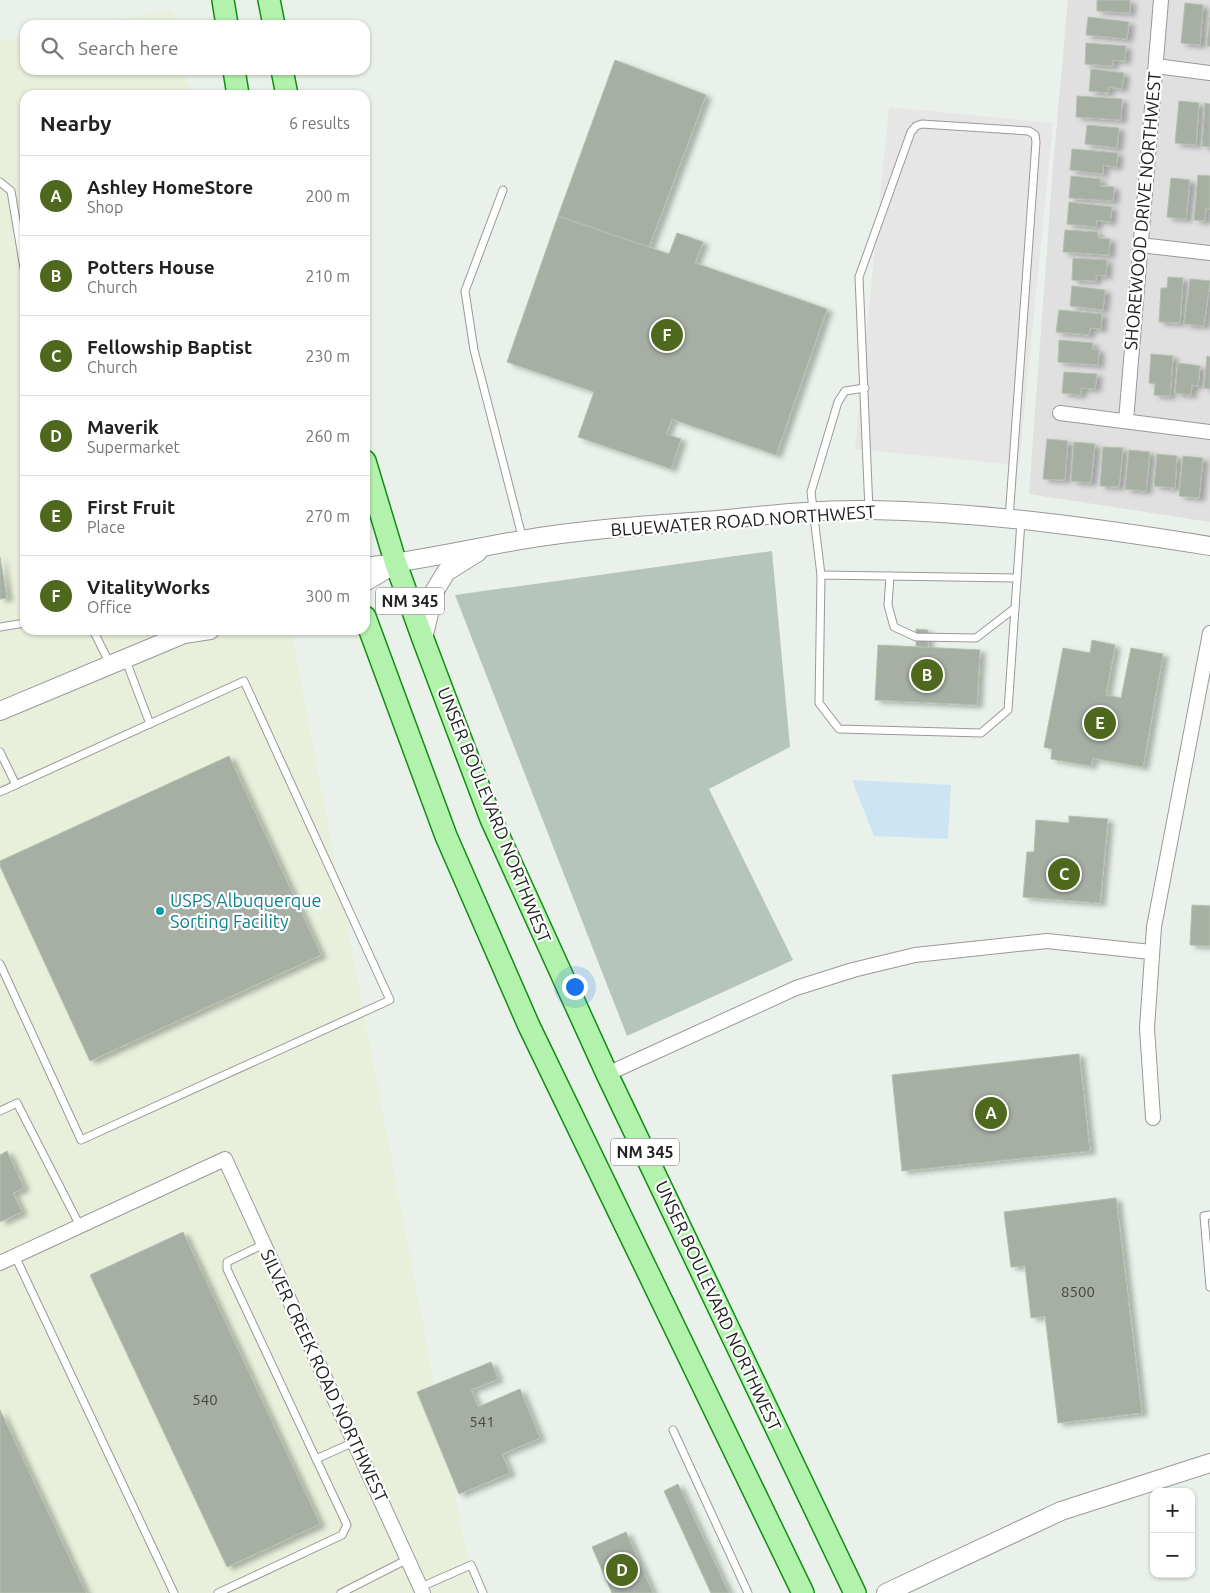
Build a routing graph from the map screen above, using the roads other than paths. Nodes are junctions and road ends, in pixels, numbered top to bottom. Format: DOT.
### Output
graph roads {
  1 [pos="223,0"];
  2 [pos="269,0"];
  3 [pos="1161,0"];
  4 [pos="226,20"];
  5 [pos="273,20"];
  6 [pos="1156,66"];
  7 [pos="1210,73"];
  8 [pos="235,75"];
  9 [pos="283,75"];
  10 [pos="237,90"];
  11 [pos="286,90"];
  12 [pos="0,182"];
  13 [pos="503,190"];
  14 [pos="20,244"];
  15 [pos="1140,245"];
  16 [pos="1210,253"];
  17 [pos="865,388"];
  18 [pos="1060,413"];
  19 [pos="1126,421"];
  20 [pos="1210,432"];
  21 [pos="370,478"];
  22 [pos="869,510"];
  23 [pos="814,512"];
  24 [pos="1015,520"];
  25 [pos="523,540"];
  26 [pos="1210,546"];
  27 [pos="487,547"];
  28 [pos="396,564"];
  29 [pos="370,567"];
  30 [pos="820,575"];
  31 [pos="890,576"];
  32 [pos="1016,578"];
  33 [pos="370,579"];
  34 [pos="1015,608"];
  35 [pos="20,624"];
  36 [pos="0,628"];
  37 [pos="370,631"];
  38 [pos="1210,633"];
  39 [pos="98,635"];
  40 [pos="180,635"];
  41 [pos="423,639"];
  42 [pos="118,661"];
  43 [pos="0,711"];
  44 [pos="150,724"];
  45 [pos="0,752"];
  46 [pos="16,785"];
  47 [pos="0,792"];
  48 [pos="1152,952"];
  49 [pos="0,964"];
  50 [pos="607,1074"];
  51 [pos="0,1111"];
  52 [pos="1153,1118"];
  53 [pos="1210,1215"];
  54 [pos="80,1226"];
  55 [pos="264,1244"];
  56 [pos="15,1256"];
  57 [pos="0,1263"];
  58 [pos="1210,1287"];
  59 [pos="673,1430"];
  60 [pos="354,1442"];
  61 [pos="316,1460"];
  62 [pos="1210,1462"];
  63 [pos="408,1559"];
  64 [pos="788,1562"];
  65 [pos="422,1590"];
  66 [pos="174,1593"];
  67 [pos="218,1593"];
  68 [pos="341,1593"];
  69 [pos="483,1593"];
  70 [pos="748,1593"];
  71 [pos="785,1593"];
  72 [pos="803,1593"];
  73 [pos="855,1593"];
  74 [pos="886,1593"];
  1 -- 4 [label="main road"];
  2 -- 5 [label="main road"];
  3 -- 6 [label="street, SHOREWOOD DRIVE NORTHWEST"];
  6 -- 7 [label="street"];
  6 -- 15 [label="street, SHOREWOOD DRIVE NORTHWEST"];
  8 -- 10 [label="main road"];
  9 -- 11 [label="main road"];
  12 -- 14 [label="lane"];
  13 -- 25 [label="lane"];
  15 -- 16 [label="street"];
  15 -- 19 [label="street, SHOREWOOD DRIVE NORTHWEST"];
  17 -- 22 [label="lane"];
  17 -- 23 [label="lane"];
  17 -- 24 [label="lane"];
  18 -- 19 [label="street"];
  19 -- 20 [label="street"];
  21 -- 28 [label="main road, UNSER BOULEVARD NORTHWEST / NM 345"];
  22 -- 23 [label="street, BLUEWATER ROAD NORTHWEST"];
  22 -- 24 [label="street, BLUEWATER ROAD NORTHWEST"];
  23 -- 25 [label="street, BLUEWATER ROAD NORTHWEST"];
  23 -- 30 [label="lane"];
  24 -- 26 [label="street, BLUEWATER ROAD NORTHWEST"];
  24 -- 32 [label="lane"];
  25 -- 27 [label="street, BLUEWATER ROAD NORTHWEST"];
  27 -- 28 [label="street, BLUEWATER ROAD NORTHWEST"];
  27 -- 41 [label="street"];
  28 -- 29 [label="street, BLUEWATER ROAD NORTHWEST"];
  28 -- 33 [label="street, BLUEWATER ROAD NORTHWEST"];
  28 -- 41 [label="main road, UNSER BOULEVARD NORTHWEST / NM 345"];
  30 -- 31 [label="lane"];
  30 -- 34 [label="lane"];
  31 -- 32 [label="lane"];
  31 -- 34 [label="lane"];
  32 -- 34 [label="lane"];
  35 -- 36 [label="lane"];
  37 -- 64 [label="main road, NM 345"];
  38 -- 48 [label="street"];
  39 -- 42 [label="lane"];
  40 -- 42 [label="street"];
  41 -- 50 [label="main road, UNSER BOULEVARD NORTHWEST / NM 345"];
  42 -- 43 [label="street"];
  42 -- 44 [label="lane"];
  44 -- 46 [label="lane"];
  44 -- 49 [label="lane"];
  45 -- 46 [label="lane"];
  46 -- 47 [label="lane"];
  48 -- 50 [label="street"];
  48 -- 52 [label="street"];
  50 -- 73 [label="main road, UNSER BOULEVARD NORTHWEST / NM 345"];
  51 -- 54 [label="lane"];
  53 -- 58 [label="lane"];
  54 -- 55 [label="street, SILVER CREEK ROAD NORTHWEST"];
  54 -- 56 [label="street"];
  55 -- 60 [label="street, SILVER CREEK ROAD NORTHWEST"];
  55 -- 61 [label="lane"];
  56 -- 57 [label="street"];
  56 -- 66 [label="lane"];
  59 -- 70 [label="lane"];
  60 -- 61 [label="lane"];
  60 -- 63 [label="street, SILVER CREEK ROAD NORTHWEST"];
  61 -- 67 [label="lane"];
  62 -- 74 [label="street"];
  63 -- 65 [label="street, SILVER CREEK ROAD NORTHWEST"];
  63 -- 68 [label="lane"];
  64 -- 71 [label="main road"];
  64 -- 72 [label="main road, NM 345"];
  65 -- 69 [label="lane"];
}
